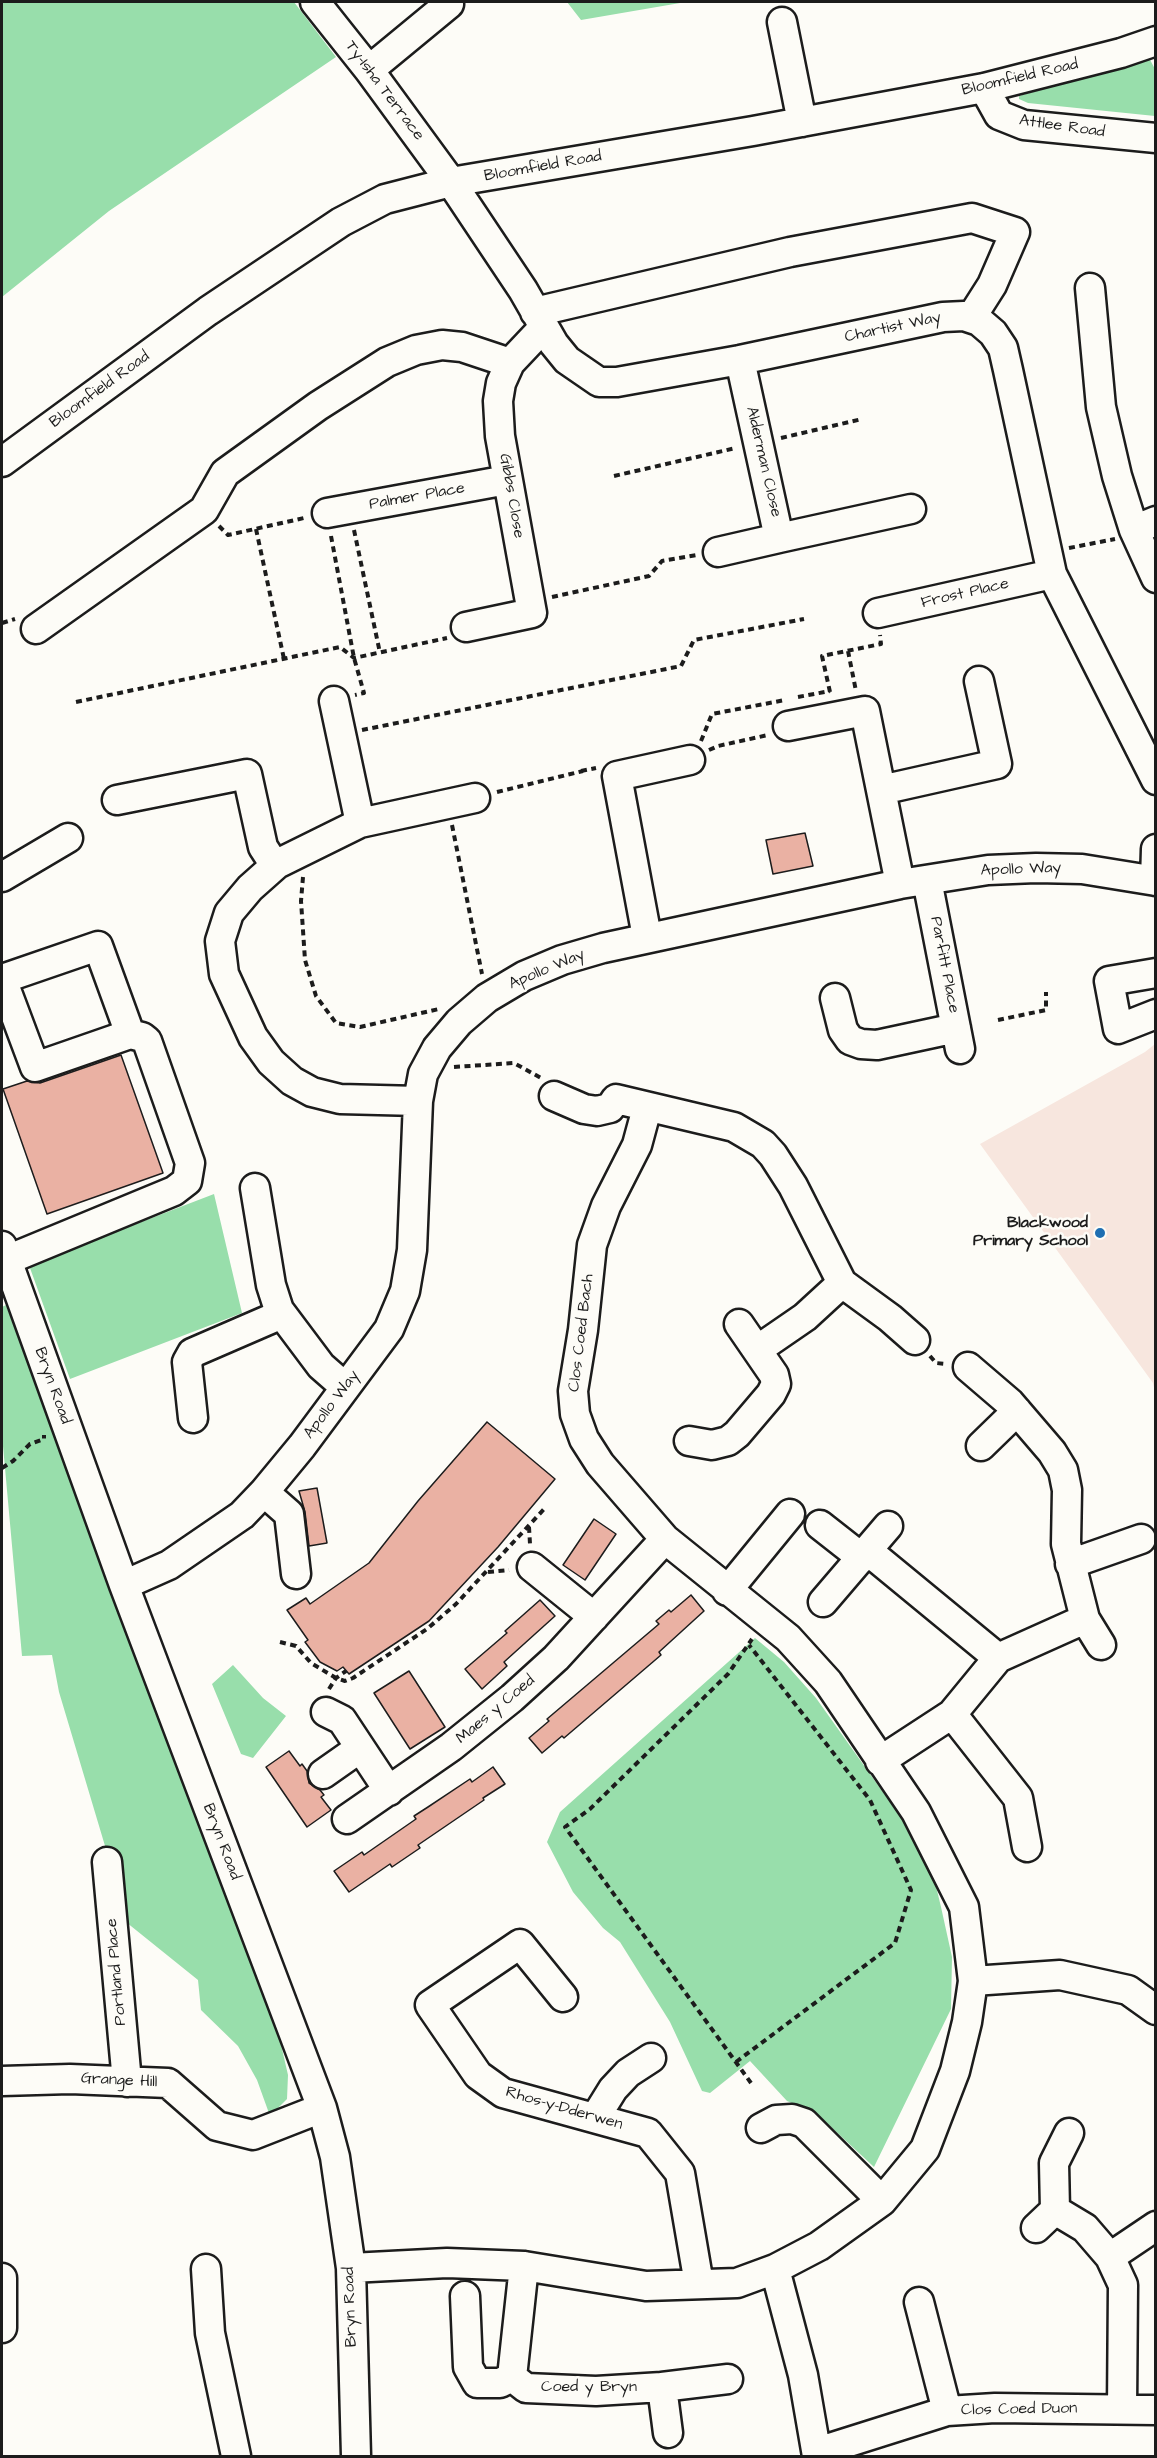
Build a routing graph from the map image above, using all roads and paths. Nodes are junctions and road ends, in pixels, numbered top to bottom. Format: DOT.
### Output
graph roads {
  1 [pos="315,2"];
  2 [pos="448,2"];
  3 [pos="782,22"];
  4 [pos="1155,41"];
  5 [pos="369,70"];
  6 [pos="984,88"];
  7 [pos="802,122"];
  8 [pos="1155,138"];
  9 [pos="451,182"];
  10 [pos="1090,288"];
  11 [pos="971,318"];
  12 [pos="539,319"];
  13 [pos="740,360"];
  14 [pos="510,363"];
  15 [pos="2,462"];
  16 [pos="507,480"];
  17 [pos="911,509"];
  18 [pos="204,510"];
  19 [pos="338,511"];
  20 [pos="1145,525"];
  21 [pos="256,529"];
  22 [pos="780,538"];
  23 [pos="1066,549"];
  24 [pos="718,552"];
  25 [pos="1052,574"];
  26 [pos="1155,579"];
  27 [pos="530,602"];
  28 [pos="878,613"];
  29 [pos="804,619"];
  30 [pos="466,627"];
  31 [pos="36,629"];
  32 [pos="848,651"];
  33 [pos="380,652"];
  34 [pos="354,658"];
  35 [pos="284,659"];
  36 [pos="979,681"];
  37 [pos="334,701"];
  38 [pos="76,702"];
  39 [pos="842,706"];
  40 [pos="788,726"];
  41 [pos="341,734"];
  42 [pos="695,752"];
  43 [pos="581,771"];
  44 [pos="610,771"];
  45 [pos="1155,780"];
  46 [pos="882,790"];
  47 [pos="475,798"];
  48 [pos="117,800"];
  49 [pos="447,804"];
  50 [pos="360,823"];
  51 [pos="68,838"];
  52 [pos="1155,849"];
  53 [pos="306,850"];
  54 [pos="277,864"];
  55 [pos="2,878"];
  56 [pos="1155,881"];
  57 [pos="914,882"];
  58 [pos="646,937"];
  59 [pos="1155,973"];
  60 [pos="1046,992"];
  61 [pos="487,998"];
  62 [pos="835,998"];
  63 [pos="441,1008"];
  64 [pos="1155,1014"];
  65 [pos="998,1020"];
  66 [pos="130,1034"];
  67 [pos="426,1070"];
  68 [pos="558,1097"];
  69 [pos="418,1101"];
  70 [pos="647,1108"];
  71 [pos="255,1188"];
  72 [pos="4,1253"];
  73 [pos="842,1283"];
  74 [pos="282,1314"];
  75 [pos="739,1324"];
  76 [pos="915,1340"];
  77 [pos="757,1350"];
  78 [pos="968,1367"];
  79 [pos="345,1387"];
  80 [pos="1013,1407"];
  81 [pos="193,1418"];
  82 [pos="45,1428"];
  83 [pos="689,1441"];
  84 [pos="981,1446"];
  85 [pos="2,1468"];
  86 [pos="264,1492"];
  87 [pos="546,1507"];
  88 [pos="790,1514"];
  89 [pos="820,1525"];
  90 [pos="888,1526"];
  91 [pos="665,1539"];
  92 [pos="1141,1539"];
  93 [pos="861,1559"];
  94 [pos="1070,1564"];
  95 [pos="532,1567"];
  96 [pos="296,1574"];
  97 [pos="124,1585"];
  98 [pos="728,1591"];
  99 [pos="824,1602"];
  100 [pos="594,1617"];
  101 [pos="1085,1619"];
  102 [pos="765,1621"];
  103 [pos="280,1642"];
  104 [pos="748,1645"];
  105 [pos="1101,1645"];
  106 [pos="998,1658"];
  107 [pos="326,1712"];
  108 [pos="952,1714"];
  109 [pos="360,1748"];
  110 [pos="880,1761"];
  111 [pos="323,1774"];
  112 [pos="389,1791"];
  113 [pos="347,1820"];
  114 [pos="1027,1847"];
  115 [pos="107,1862"];
  116 [pos="973,1981"];
  117 [pos="563,1996"];
  118 [pos="1155,2010"];
  119 [pos="651,2058"];
  120 [pos="736,2062"];
  121 [pos="2,2080"];
  122 [pos="127,2082"];
  123 [pos="751,2082"];
  124 [pos="322,2108"];
  125 [pos="595,2118"];
  126 [pos="761,2128"];
  127 [pos="1069,2133"];
  128 [pos="882,2201"];
  129 [pos="1155,2226"];
  130 [pos="1110,2257"];
  131 [pos="524,2266"];
  132 [pos="351,2268"];
  133 [pos="206,2269"];
  134 [pos="776,2269"];
  135 [pos="2,2278"];
  136 [pos="699,2284"];
  137 [pos="465,2296"];
  138 [pos="919,2302"];
  139 [pos="2,2328"];
  140 [pos="512,2377"];
  141 [pos="728,2379"];
  142 [pos="663,2387"];
  143 [pos="1122,2409"];
  144 [pos="1155,2410"];
  145 [pos="947,2411"];
  146 [pos="668,2433"];
  147 [pos="817,2454"];
  148 [pos="236,2457"];
  149 [pos="356,2457"];
  1 -- 5 [label="street, Ty-Isha Terrace"];
  2 -- 5 [label="street"];
  3 -- 7 [label="street"];
  4 -- 6 [label="street, Bloomfield Road"];
  5 -- 9 [label="street, Ty-Isha Terrace"];
  6 -- 7 [label="street, Bloomfield Road"];
  6 -- 8 [label="street, Attlee Road"];
  7 -- 9 [label="street, Bloomfield Road"];
  9 -- 12 [label="street, Chartist Way"];
  9 -- 15 [label="street, Bloomfield Road"];
  10 -- 20 [label="street"];
  11 -- 12 [label="street"];
  11 -- 13 [label="street, Chartist Way"];
  11 -- 25 [label="street"];
  12 -- 13 [label="street, Chartist Way"];
  12 -- 14 [label="street, Gibbs Close"];
  13 -- 22 [label="street, Alderman Close"];
  14 -- 16 [label="street, Gibbs Close"];
  14 -- 18 [label="street"];
  16 -- 19 [label="street, Palmer Place"];
  16 -- 27 [label="street, Gibbs Close"];
  17 -- 22 [label="street, Alderman Close"];
  18 -- 21 [label="path"];
  18 -- 31 [label="street"];
  19 -- 21 [label="path"];
  19 -- 33 [label="path"];
  19 -- 34 [label="path"];
  20 -- 23 [label="path"];
  20 -- 26 [label="street"];
  21 -- 35 [label="path"];
  22 -- 24 [label="street"];
  24 -- 27 [label="path"];
  25 -- 28 [label="street, Frost Place"];
  25 -- 45 [label="street"];
  27 -- 30 [label="street"];
  28 -- 32 [label="path"];
  29 -- 41 [label="path"];
  30 -- 33 [label="path"];
  32 -- 39 [label="path"];
  32 -- 39 [label="path"];
  33 -- 34 [label="path"];
  34 -- 35 [label="path"];
  35 -- 38 [label="path"];
  36 -- 46 [label="street"];
  37 -- 41 [label="street"];
  39 -- 40 [label="street"];
  39 -- 42 [label="path"];
  39 -- 46 [label="street, Parfitt Place"];
  40 -- 42 [label="path"];
  41 -- 50 [label="street"];
  42 -- 44 [label="street"];
  43 -- 44 [label="path"];
  43 -- 44 [label="path"];
  43 -- 47 [label="path"];
  44 -- 58 [label="street"];
  46 -- 57 [label="street, Parfitt Place"];
  47 -- 49 [label="street"];
  48 -- 54 [label="street"];
  49 -- 50 [label="street"];
  49 -- 61 [label="path"];
  50 -- 53 [label="street"];
  51 -- 55 [label="street"];
  52 -- 56 [label="street"];
  53 -- 54 [label="street"];
  53 -- 63 [label="path"];
  54 -- 69 [label="street"];
  56 -- 57 [label="street, Apollo Way"];
  57 -- 58 [label="street, Apollo Way"];
  57 -- 62 [label="street, Parfitt Place"];
  58 -- 61 [label="street, Apollo Way"];
  59 -- 64 [label="street"];
  60 -- 65 [label="path"];
  61 -- 67 [label="street, Apollo Way"];
  66 -- 66 [label="street"];
  66 -- 72 [label="street"];
  67 -- 68 [label="path"];
  67 -- 69 [label="street, Apollo Way"];
  68 -- 70 [label="street"];
  69 -- 79 [label="street, Apollo Way"];
  70 -- 73 [label="street"];
  70 -- 91 [label="street, Clos Coed Bach"];
  71 -- 74 [label="street"];
  72 -- 97 [label="street, Bryn Road"];
  73 -- 76 [label="street"];
  73 -- 77 [label="street"];
  74 -- 79 [label="street"];
  74 -- 81 [label="street"];
  75 -- 77 [label="street"];
  76 -- 78 [label="path"];
  77 -- 83 [label="street"];
  78 -- 80 [label="street"];
  79 -- 86 [label="street, Apollo Way"];
  80 -- 84 [label="street"];
  80 -- 94 [label="street"];
  82 -- 85 [label="path"];
  86 -- 96 [label="street"];
  86 -- 97 [label="street, Apollo Way"];
  87 -- 103 [label="path"];
  88 -- 98 [label="street"];
  89 -- 93 [label="street"];
  90 -- 93 [label="street"];
  91 -- 98 [label="street, Clos Coed Bach"];
  91 -- 100 [label="street, Maes y Coed"];
  92 -- 94 [label="street"];
  93 -- 99 [label="street"];
  93 -- 106 [label="street"];
  94 -- 101 [label="street"];
  95 -- 100 [label="street"];
  97 -- 124 [label="street, Bryn Road"];
  98 -- 102 [label="street, Clos Coed Bach"];
  100 -- 112 [label="street, Maes y Coed"];
  101 -- 105 [label="street"];
  101 -- 106 [label="street"];
  102 -- 104 [label="path"];
  102 -- 110 [label="street, Clos Coed Bach"];
  104 -- 120 [label="path"];
  104 -- 120 [label="path"];
  106 -- 108 [label="street"];
  107 -- 109 [label="street"];
  108 -- 110 [label="street"];
  108 -- 114 [label="street"];
  109 -- 111 [label="street"];
  109 -- 112 [label="street"];
  110 -- 116 [label="street, Clos Coed Bach"];
  112 -- 113 [label="street, Maes y Coed"];
  115 -- 122 [label="street, Portland Place"];
  116 -- 118 [label="street"];
  116 -- 128 [label="street, Clos Coed Bach"];
  117 -- 125 [label="street, Rhos-y-Dderwen"];
  119 -- 125 [label="street"];
  120 -- 123 [label="path"];
  121 -- 122 [label="street, Grange Hill"];
  122 -- 124 [label="street, Grange Hill"];
  124 -- 132 [label="street, Bryn Road"];
  125 -- 136 [label="street, Rhos-y-Dderwen"];
  126 -- 128 [label="street"];
  127 -- 130 [label="street"];
  128 -- 134 [label="street, Clos Coed Bach"];
  129 -- 130 [label="street"];
  130 -- 143 [label="street"];
  131 -- 132 [label="street, Clos Coed Bach"];
  131 -- 136 [label="street, Clos Coed Bach"];
  131 -- 140 [label="street"];
  132 -- 149 [label="street, Bryn Road"];
  133 -- 148 [label="street"];
  134 -- 136 [label="street, Clos Coed Bach"];
  134 -- 147 [label="street"];
  135 -- 139 [label="street"];
  137 -- 140 [label="street"];
  138 -- 145 [label="street"];
  140 -- 142 [label="street, Coed y Bryn"];
  141 -- 142 [label="street, Coed y Bryn"];
  142 -- 146 [label="street"];
  143 -- 144 [label="street, Clos Coed Duon"];
  143 -- 145 [label="street, Clos Coed Duon"];
  145 -- 147 [label="street, Clos Coed Duon"];
}
